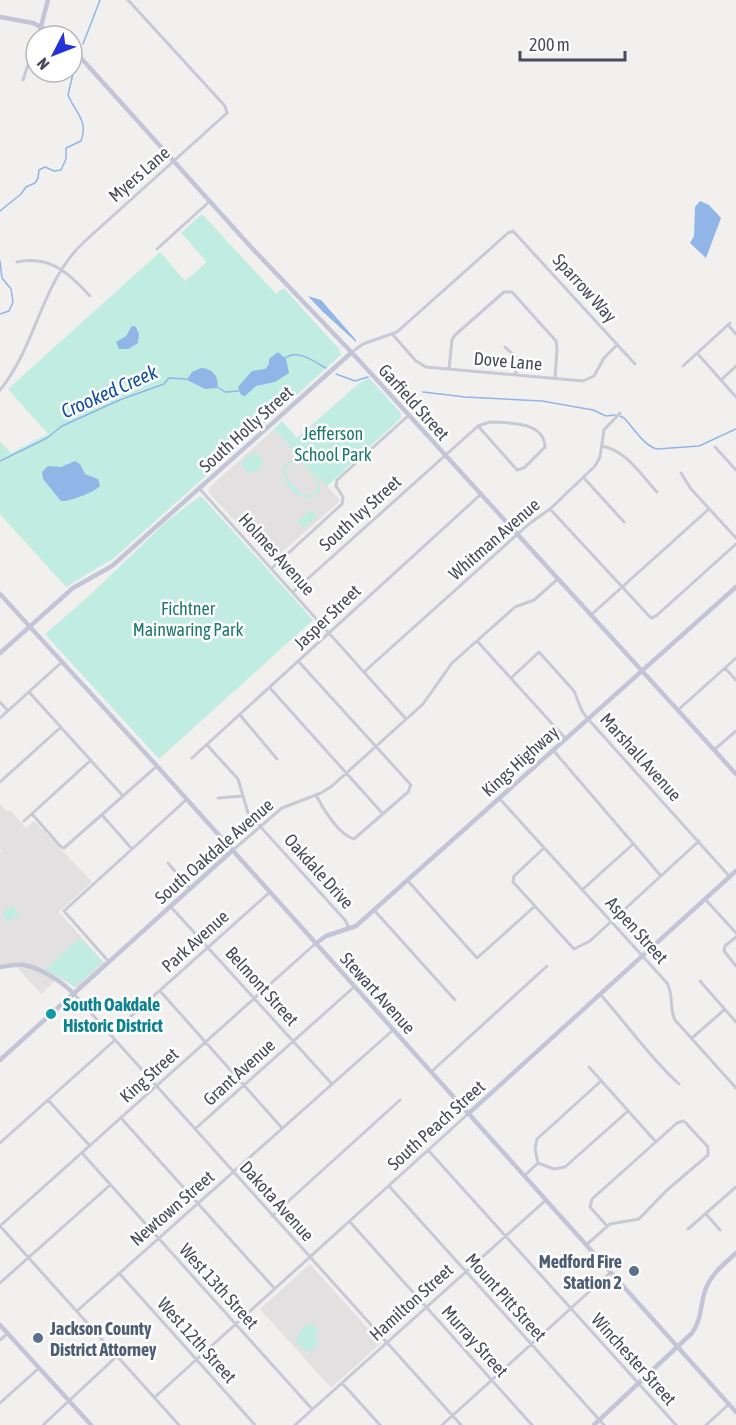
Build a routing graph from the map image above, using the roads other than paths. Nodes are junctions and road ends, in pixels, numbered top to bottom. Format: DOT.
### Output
graph roads {
  1 [pos="48,0"];
  2 [pos="128,0"];
  3 [pos="2,19"];
  4 [pos="35,24"];
  5 [pos="42,24"];
  6 [pos="84,61"];
  7 [pos="24,77"];
  8 [pos="23,80"];
  9 [pos="174,161"];
  10 [pos="210,201"];
  11 [pos="513,231"];
  12 [pos="157,249"];
  13 [pos="17,262"];
  14 [pos="60,270"];
  15 [pos="90,296"];
  16 [pos="393,334"];
  17 [pos="736,334"];
  18 [pos="617,345"];
  19 [pos="505,346"];
  20 [pos="351,353"];
  21 [pos="696,353"];
  22 [pos="635,364"];
  23 [pos="683,366"];
  24 [pos="736,366"];
  25 [pos="449,369"];
  26 [pos="516,375"];
  27 [pos="555,378"];
  28 [pos="721,380"];
  29 [pos="0,390"];
  30 [pos="736,398"];
  31 [pos="620,414"];
  32 [pos="409,415"];
  33 [pos="478,426"];
  34 [pos="602,446"];
  35 [pos="715,447"];
  36 [pos="445,455"];
  37 [pos="736,470"];
  38 [pos="681,473"];
  39 [pos="584,478"];
  40 [pos="199,488"];
  41 [pos="657,492"];
  42 [pos="481,494"];
  43 [pos="550,509"];
  44 [pos="710,509"];
  45 [pos="624,522"];
  46 [pos="517,535"];
  47 [pos="736,538"];
  48 [pos="736,544"];
  49 [pos="272,568"];
  50 [pos="558,579"];
  51 [pos="736,586"];
  52 [pos="621,588"];
  53 [pos="293,592"];
  54 [pos="0,594"];
  55 [pos="591,615"];
  56 [pos="30,627"];
  57 [pos="329,633"];
  58 [pos="477,641"];
  59 [pos="0,653"];
  60 [pos="736,658"];
  61 [pos="62,662"];
  62 [pos="299,662"];
  63 [pos="725,668"];
  64 [pos="364,672"];
  65 [pos="641,672"];
  66 [pos="511,678"];
  67 [pos="736,680"];
  68 [pos="270,688"];
  69 [pos="29,692"];
  70 [pos="0,702"];
  71 [pos="678,710"];
  72 [pos="8,711"];
  73 [pos="240,715"];
  74 [pos="0,718"];
  75 [pos="406,719"];
  76 [pos="588,719"];
  77 [pos="61,727"];
  78 [pos="736,731"];
  79 [pos="566,739"];
  80 [pos="207,745"];
  81 [pos="375,747"];
  82 [pos="553,750"];
  83 [pos="714,750"];
  84 [pos="192,758"];
  85 [pos="277,759"];
  86 [pos="91,760"];
  87 [pos="157,766"];
  88 [pos="346,773"];
  89 [pos="736,774"];
  90 [pos="0,782"];
  91 [pos="316,795"];
  92 [pos="123,796"];
  93 [pos="243,796"];
  94 [pos="218,798"];
  95 [pos="499,798"];
  96 [pos="187,799"];
  97 [pos="32,814"];
  98 [pos="102,815"];
  99 [pos="383,815"];
  100 [pos="24,821"];
  101 [pos="261,826"];
  102 [pos="699,842"];
  103 [pos="632,844"];
  104 [pos="544,848"];
  105 [pos="132,849"];
  106 [pos="233,850"];
  107 [pos="168,863"];
  108 [pos="736,871"];
  109 [pos="662,877"];
  110 [pos="730,877"];
  111 [pos="407,881"];
  112 [pos="190,889"];
  113 [pos="582,890"];
  114 [pos="270,892"];
  115 [pos="705,899"];
  116 [pos="171,906"];
  117 [pos="535,906"];
  118 [pos="374,910"];
  119 [pos="611,922"];
  120 [pos="350,930"];
  121 [pos="736,935"];
  122 [pos="315,944"];
  123 [pos="209,947"];
  124 [pos="642,956"];
  125 [pos="109,962"];
  126 [pos="547,966"];
  127 [pos="736,966"];
  128 [pos="0,967"];
  129 [pos="700,981"];
  130 [pos="354,987"];
  131 [pos="160,991"];
  132 [pos="74,993"];
  133 [pos="600,994"];
  134 [pos="255,998"];
  135 [pos="455,1000"];
  136 [pos="724,1009"];
  137 [pos="736,1022"];
  138 [pos="393,1030"];
  139 [pos="111,1034"];
  140 [pos="692,1038"];
  141 [pos="115,1040"];
  142 [pos="293,1041"];
  143 [pos="206,1042"];
  144 [pos="0,1060"];
  145 [pos="589,1067"];
  146 [pos="431,1072"];
  147 [pos="601,1081"];
  148 [pos="332,1084"];
  149 [pos="679,1084"];
  150 [pos="244,1085"];
  151 [pos="156,1086"];
  152 [pos="736,1088"];
  153 [pos="48,1100"];
  154 [pos="400,1100"];
  155 [pos="628,1111"];
  156 [pos="468,1114"];
  157 [pos="121,1118"];
  158 [pos="282,1128"];
  159 [pos="195,1130"];
  160 [pos="656,1142"];
  161 [pos="0,1143"];
  162 [pos="90,1146"];
  163 [pos="428,1150"];
  164 [pos="82,1153"];
  165 [pos="538,1163"];
  166 [pos="233,1173"];
  167 [pos="524,1176"];
  168 [pos="110,1185"];
  169 [pos="389,1186"];
  170 [pos="736,1187"];
  171 [pos="546,1200"];
  172 [pos="198,1204"];
  173 [pos="706,1214"];
  174 [pos="272,1216"];
  175 [pos="350,1222"];
  176 [pos="0,1226"];
  177 [pos="607,1226"];
  178 [pos="688,1229"];
  179 [pos="720,1230"];
  180 [pos="506,1236"];
  181 [pos="158,1239"];
  182 [pos="586,1245"];
  183 [pos="736,1253"];
  184 [pos="28,1257"];
  185 [pos="310,1258"];
  186 [pos="466,1272"];
  187 [pos="611,1272"];
  188 [pos="119,1273"];
  189 [pos="0,1283"];
  190 [pos="275,1289"];
  191 [pos="427,1307"];
  192 [pos="571,1308"];
  193 [pos="77,1311"];
  194 [pos="0,1325"];
  195 [pos="236,1325"];
  196 [pos="8,1334"];
  197 [pos="0,1340"];
  198 [pos="386,1343"];
  199 [pos="531,1345"];
  200 [pos="679,1348"];
  201 [pos="117,1356"];
  202 [pos="197,1360"];
  203 [pos="39,1367"];
  204 [pos="492,1380"];
  205 [pos="342,1383"];
  206 [pos="639,1384"];
  207 [pos="155,1397"];
  208 [pos="69,1401"];
  209 [pos="0,1403"];
  210 [pos="729,1404"];
  211 [pos="312,1409"];
  212 [pos="736,1412"];
  213 [pos="452,1416"];
  214 [pos="599,1420"];
  215 [pos="43,1425"];
  216 [pos="92,1425"];
  217 [pos="179,1425"];
  218 [pos="255,1425"];
  219 [pos="295,1425"];
  220 [pos="380,1425"];
  221 [pos="442,1425"];
  222 [pos="461,1425"];
  223 [pos="532,1425"];
  224 [pos="594,1425"];
  225 [pos="604,1425"];
  226 [pos="676,1425"];
  227 [pos="706,1425"];
  1 -- 5 [label="main road"];
  2 -- 9 [label="street, Myers Lane"];
  3 -- 4 [label="main road"];
  6 -- 9 [label="main road, Garfield Street"];
  7 -- 8 [label="street"];
  9 -- 10 [label="main road, Garfield Street"];
  9 -- 14 [label="street, Myers Lane"];
  10 -- 12 [label="street"];
  10 -- 20 [label="main road, Garfield Street"];
  11 -- 16 [label="street, South Holly Street"];
  11 -- 18 [label="street, Sparrow Way"];
  13 -- 14 [label="street"];
  14 -- 15 [label="street"];
  14 -- 29 [label="street, Myers Lane"];
  16 -- 20 [label="street, South Holly Street"];
  16 -- 25 [label="street, Dove Lane"];
  17 -- 21 [label="street"];
  18 -- 22 [label="street, Sparrow Way"];
  18 -- 27 [label="street, Dove Lane"];
  19 -- 26 [label="street"];
  20 -- 32 [label="main road, Garfield Street"];
  20 -- 40 [label="main road, South Holly Street"];
  21 -- 23 [label="street"];
  21 -- 28 [label="street"];
  24 -- 28 [label="street"];
  25 -- 26 [label="street, Dove Lane"];
  25 -- 27 [label="street"];
  26 -- 27 [label="street, Dove Lane"];
  28 -- 30 [label="street"];
  31 -- 34 [label="street, Whitman Avenue"];
  32 -- 36 [label="main road, Garfield Street"];
  32 -- 49 [label="street"];
  33 -- 33 [label="street"];
  33 -- 36 [label="street, South Ivy Street"];
  34 -- 39 [label="street, Whitman Avenue"];
  34 -- 41 [label="street"];
  35 -- 37 [label="street"];
  36 -- 42 [label="main road, Garfield Street"];
  36 -- 53 [label="street, South Ivy Street"];
  38 -- 44 [label="street"];
  39 -- 43 [label="street, Whitman Avenue"];
  39 -- 45 [label="street"];
  40 -- 49 [label="street, Holmes Avenue"];
  40 -- 56 [label="main road, South Holly Street"];
  42 -- 46 [label="main road, Garfield Street"];
  42 -- 57 [label="street, Jasper Street"];
  43 -- 46 [label="street, Whitman Avenue"];
  43 -- 52 [label="street"];
  44 -- 47 [label="street"];
  44 -- 52 [label="street"];
  46 -- 50 [label="main road, Garfield Street"];
  46 -- 64 [label="street, Whitman Avenue"];
  48 -- 52 [label="street"];
  49 -- 53 [label="street, Holmes Avenue"];
  50 -- 55 [label="main road, Garfield Street"];
  50 -- 58 [label="street, South Oakdale Avenue"];
  51 -- 65 [label="main road, Kings Highway"];
  52 -- 55 [label="street"];
  53 -- 57 [label="street, Holmes Avenue"];
  54 -- 56 [label="main road, Stewart Avenue"];
  55 -- 65 [label="main road, Garfield Street"];
  56 -- 59 [label="main road, South Holly Street"];
  56 -- 61 [label="main road, Stewart Avenue"];
  57 -- 62 [label="street, Jasper Street"];
  57 -- 64 [label="street, Holmes Avenue"];
  58 -- 66 [label="street"];
  58 -- 75 [label="street, South Oakdale Avenue"];
  60 -- 63 [label="street"];
  61 -- 69 [label="street"];
  61 -- 87 [label="main road, Stewart Avenue"];
  62 -- 68 [label="street, Jasper Street"];
  62 -- 81 [label="street"];
  63 -- 67 [label="street"];
  63 -- 71 [label="street"];
  64 -- 75 [label="street, Holmes Avenue"];
  65 -- 71 [label="main road, Garfield Street"];
  65 -- 76 [label="main road, Kings Highway"];
  66 -- 76 [label="street, Marshall Avenue"];
  66 -- 79 [label="street"];
  68 -- 73 [label="street, Jasper Street"];
  68 -- 88 [label="street"];
  69 -- 72 [label="street"];
  69 -- 77 [label="street"];
  70 -- 72 [label="street"];
  71 -- 83 [label="main road, Garfield Street"];
  72 -- 74 [label="street"];
  73 -- 80 [label="street, Jasper Street"];
  73 -- 85 [label="street"];
  75 -- 81 [label="street, South Oakdale Avenue"];
  76 -- 79 [label="main road, Kings Highway"];
  76 -- 102 [label="street, Marshall Avenue"];
  77 -- 86 [label="street"];
  77 -- 90 [label="street"];
  78 -- 83 [label="street"];
  79 -- 82 [label="main road, Kings Highway"];
  80 -- 84 [label="street, Jasper Street"];
  80 -- 93 [label="street, Oakdale Drive"];
  81 -- 88 [label="street, South Oakdale Avenue"];
  81 -- 99 [label="street"];
  82 -- 95 [label="main road, Kings Highway"];
  82 -- 103 [label="street"];
  83 -- 89 [label="main road, Garfield Street"];
  86 -- 92 [label="street"];
  86 -- 97 [label="street"];
  87 -- 92 [label="street"];
  87 -- 96 [label="main road, Stewart Avenue"];
  88 -- 91 [label="street, South Oakdale Avenue"];
  88 -- 99 [label="street"];
  91 -- 99 [label="street"];
  91 -- 101 [label="street, South Oakdale Avenue"];
  92 -- 98 [label="street"];
  93 -- 94 [label="street"];
  93 -- 101 [label="street, Oakdale Drive"];
  95 -- 104 [label="street, Aspen Street"];
  95 -- 111 [label="main road, Kings Highway"];
  96 -- 105 [label="street"];
  96 -- 106 [label="main road, Stewart Avenue"];
  97 -- 98 [label="street"];
  97 -- 100 [label="street"];
  98 -- 105 [label="street"];
  101 -- 106 [label="street, South Oakdale Avenue"];
  101 -- 120 [label="street, Oakdale Drive"];
  102 -- 109 [label="street"];
  102 -- 110 [label="street, Marshall Avenue"];
  103 -- 109 [label="street"];
  103 -- 113 [label="street"];
  104 -- 113 [label="street, Aspen Street"];
  104 -- 117 [label="street"];
  105 -- 125 [label="street"];
  106 -- 112 [label="main road, South Oakdale Avenue"];
  106 -- 114 [label="main road, Stewart Avenue"];
  107 -- 112 [label="street"];
  108 -- 110 [label="main road, South Peach Street"];
  109 -- 119 [label="street"];
  110 -- 115 [label="main road, South Peach Street"];
  111 -- 117 [label="street"];
  111 -- 118 [label="main road, Kings Highway"];
  112 -- 116 [label="main road, South Oakdale Avenue"];
  113 -- 119 [label="street, Aspen Street"];
  114 -- 122 [label="main road, Stewart Avenue"];
  114 -- 123 [label="street, Park Avenue"];
  115 -- 121 [label="street"];
  115 -- 124 [label="main road, South Peach Street"];
  116 -- 123 [label="street, Belmont Street"];
  116 -- 125 [label="main road, South Oakdale Avenue"];
  117 -- 119 [label="street"];
  118 -- 120 [label="main road, Kings Highway"];
  118 -- 135 [label="street"];
  119 -- 124 [label="street, Aspen Street"];
  120 -- 122 [label="main road, Kings Highway"];
  121 -- 127 [label="street"];
  122 -- 130 [label="main road, Stewart Avenue"];
  122 -- 134 [label="street, King Street"];
  123 -- 131 [label="street, Park Avenue"];
  123 -- 134 [label="street, Belmont Street"];
  124 -- 133 [label="main road, South Peach Street"];
  124 -- 140 [label="street, Aspen Street"];
  125 -- 132 [label="main road, South Oakdale Avenue"];
  126 -- 146 [label="street"];
  128 -- 132 [label="main road"];
  129 -- 136 [label="street"];
  130 -- 138 [label="main road, Stewart Avenue"];
  130 -- 142 [label="street, Grant Avenue"];
  131 -- 139 [label="street, Park Avenue"];
  131 -- 143 [label="street"];
  132 -- 139 [label="street, Dakota Avenue"];
  132 -- 144 [label="main road, South Oakdale Avenue"];
  133 -- 149 [label="street"];
  133 -- 156 [label="main road, South Peach Street"];
  134 -- 142 [label="street, Belmont Street"];
  134 -- 143 [label="street, King Street"];
  136 -- 137 [label="street"];
  136 -- 140 [label="street"];
  138 -- 146 [label="main road, Stewart Avenue"];
  138 -- 148 [label="street, Newtown Street"];
  139 -- 141 [label="street, Dakota Avenue"];
  140 -- 152 [label="street, Aspen Street"];
  141 -- 151 [label="street, Dakota Avenue"];
  141 -- 153 [label="street"];
  142 -- 148 [label="street, Belmont Street"];
  142 -- 150 [label="street, Grant Avenue"];
  143 -- 150 [label="street"];
  143 -- 151 [label="street, King Street"];
  145 -- 147 [label="street"];
  146 -- 156 [label="main road, Stewart Avenue"];
  147 -- 155 [label="street"];
  147 -- 165 [label="street"];
  148 -- 158 [label="street, Newtown Street"];
  150 -- 158 [label="street"];
  150 -- 159 [label="street, Grant Avenue"];
  151 -- 157 [label="street, King Street"];
  151 -- 159 [label="street, Dakota Avenue"];
  153 -- 161 [label="street"];
  153 -- 162 [label="street"];
  154 -- 174 [label="street"];
  155 -- 160 [label="street"];
  155 -- 165 [label="street"];
  156 -- 163 [label="street, South Peach Street"];
  156 -- 167 [label="main road, Stewart Avenue"];
  157 -- 162 [label="street, King Street"];
  157 -- 172 [label="street"];
  158 -- 166 [label="street, Newtown Street"];
  159 -- 166 [label="street, Dakota Avenue"];
  160 -- 177 [label="street"];
  160 -- 177 [label="street"];
  162 -- 164 [label="street, King Street"];
  163 -- 169 [label="street, South Peach Street"];
  163 -- 180 [label="street, Winchester Street"];
  164 -- 168 [label="street, West 13th Street"];
  164 -- 176 [label="street, King Street"];
  165 -- 167 [label="street"];
  166 -- 172 [label="street, Newtown Street"];
  166 -- 174 [label="street, Dakota Avenue"];
  167 -- 171 [label="main road, Stewart Avenue"];
  168 -- 181 [label="street, West 13th Street"];
  168 -- 184 [label="street"];
  169 -- 175 [label="street, South Peach Street"];
  169 -- 186 [label="street, Mount Pitt Street"];
  170 -- 173 [label="street"];
  171 -- 180 [label="street, Hamilton Street"];
  171 -- 182 [label="main road, Stewart Avenue"];
  172 -- 181 [label="street, Newtown Street"];
  172 -- 190 [label="street"];
  173 -- 178 [label="street"];
  173 -- 179 [label="street"];
  174 -- 185 [label="street, Dakota Avenue"];
  175 -- 185 [label="street, South Peach Street"];
  175 -- 191 [label="street, Murray Street"];
  176 -- 184 [label="street"];
  177 -- 182 [label="street"];
  180 -- 186 [label="street, Hamilton Street"];
  180 -- 192 [label="street, Winchester Street"];
  181 -- 188 [label="street, Newtown Street"];
  181 -- 195 [label="street, West 13th Street"];
  182 -- 187 [label="main road, Stewart Avenue"];
  183 -- 200 [label="main road"];
  184 -- 189 [label="street"];
  184 -- 193 [label="street"];
  185 -- 190 [label="street, South Peach Street"];
  185 -- 198 [label="street, Dakota Avenue"];
  186 -- 191 [label="street, Hamilton Street"];
  186 -- 199 [label="street, Mount Pitt Street"];
  187 -- 192 [label="street"];
  187 -- 200 [label="main road, Stewart Avenue"];
  188 -- 193 [label="street, Newtown Street"];
  188 -- 202 [label="street, West 12th Street"];
  190 -- 195 [label="street, South Peach Street"];
  191 -- 198 [label="street, Hamilton Street"];
  191 -- 204 [label="street, Murray Street"];
  192 -- 199 [label="street"];
  192 -- 206 [label="street, Winchester Street"];
  193 -- 201 [label="street"];
  194 -- 196 [label="main road"];
  195 -- 202 [label="street, South Peach Street"];
  195 -- 211 [label="street, West 13th Street"];
  196 -- 197 [label="street"];
  196 -- 203 [label="main road"];
  198 -- 205 [label="street, Hamilton Street"];
  198 -- 213 [label="street, Dakota Avenue"];
  199 -- 204 [label="street"];
  199 -- 214 [label="street, Mount Pitt Street"];
  200 -- 206 [label="main road"];
  200 -- 210 [label="main road, Stewart Avenue"];
  201 -- 207 [label="street"];
  201 -- 208 [label="street"];
  202 -- 207 [label="street, South Peach Street"];
  202 -- 218 [label="street, West 12th Street"];
  203 -- 208 [label="main road"];
  203 -- 209 [label="street"];
  204 -- 213 [label="street"];
  204 -- 223 [label="street, Murray Street"];
  205 -- 211 [label="street, Hamilton Street"];
  205 -- 220 [label="street"];
  206 -- 214 [label="main road"];
  206 -- 226 [label="street, Winchester Street"];
  207 -- 217 [label="street"];
  208 -- 215 [label="street"];
  208 -- 216 [label="main road"];
  210 -- 212 [label="main road, Stewart Avenue"];
  210 -- 227 [label="street"];
  211 -- 219 [label="street, Hamilton Street"];
  213 -- 221 [label="street"];
  213 -- 222 [label="street, Dakota Avenue"];
  214 -- 224 [label="main road"];
  214 -- 225 [label="street, Mount Pitt Street"];
}
